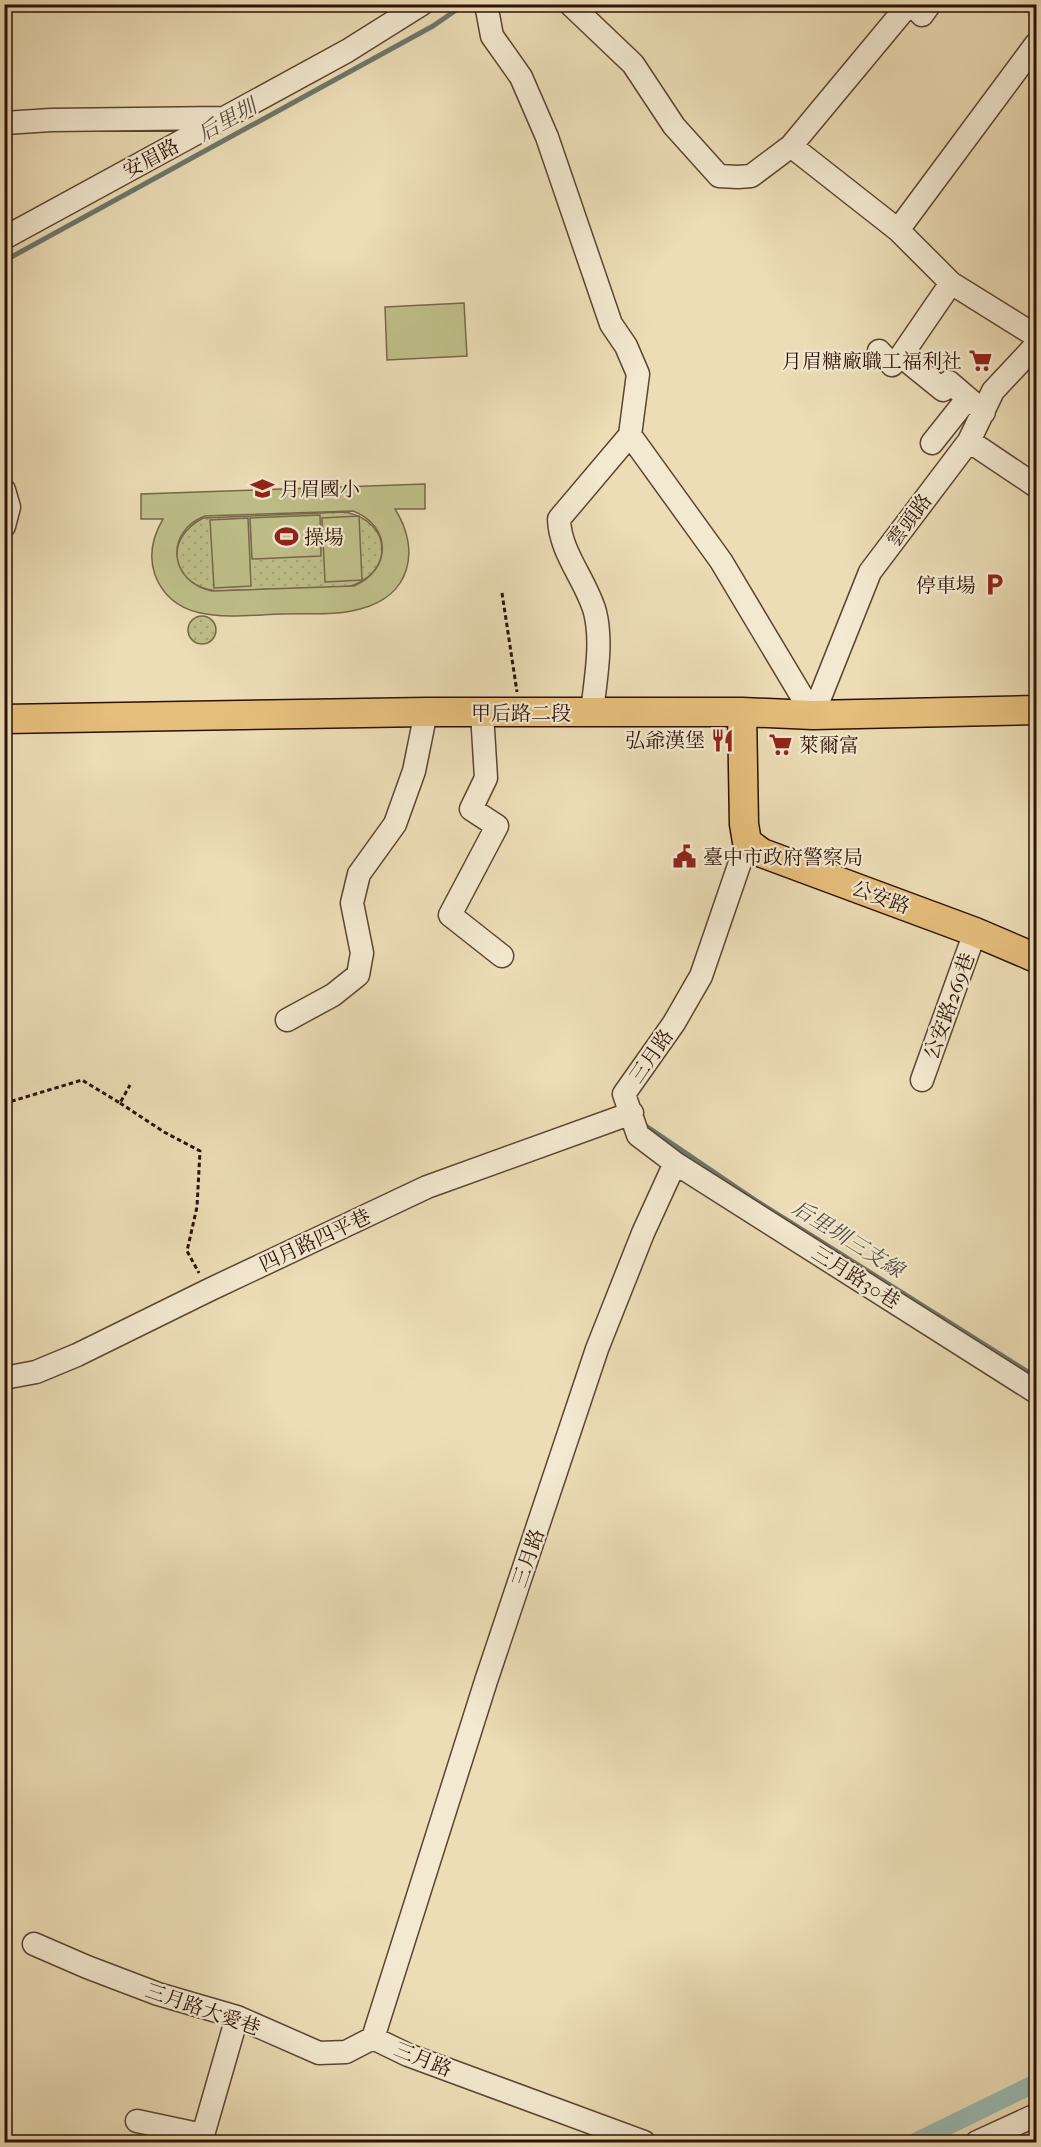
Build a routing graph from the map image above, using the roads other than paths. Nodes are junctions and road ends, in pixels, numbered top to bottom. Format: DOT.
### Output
graph roads {
  1 [pos="422,4"];
  2 [pos="486,4"];
  3 [pos="570,4"];
  4 [pos="910,4"];
  5 [pos="930,4"];
  6 [pos="1036,44"];
  7 [pos="225,118"];
  8 [pos="4,123"];
  9 [pos="791,146"];
  10 [pos="898,230"];
  11 [pos="4,238"];
  12 [pos="951,284"];
  13 [pos="1036,336"];
  14 [pos="1036,345"];
  15 [pos="975,406"];
  16 [pos="630,435"];
  17 [pos="969,441"];
  18 [pos="932,443"];
  19 [pos="1036,486"];
  20 [pos="4,490"];
  21 [pos="4,526"];
  22 [pos="1036,710"];
  23 [pos="426,712"];
  24 [pos="742,712"];
  25 [pos="482,713"];
  26 [pos="592,713"];
  27 [pos="813,715"];
  28 [pos="4,719"];
  29 [pos="747,842"];
  30 [pos="975,932"];
  31 [pos="502,957"];
  32 [pos="1036,958"];
  33 [pos="287,1020"];
  34 [pos="922,1080"];
  35 [pos="632,1113"];
  36 [pos="675,1163"];
  37 [pos="4,1378"];
  38 [pos="1036,1392"];
  39 [pos="34,1944"];
  40 [pos="237,2017"];
  41 [pos="374,2038"];
  42 [pos="1036,2115"];
  43 [pos="137,2121"];
  44 [pos="644,2142"];
  45 [pos="977,2142"];
  1 -- 7 [label="street, 安眉路"];
  2 -- 16 [label="street"];
  3 -- 9 [label="street"];
  4 -- 5 [label="street"];
  4 -- 9 [label="street"];
  6 -- 10 [label="street"];
  7 -- 8 [label="street"];
  7 -- 11 [label="street, 安眉路"];
  9 -- 10 [label="street"];
  10 -- 12 [label="street"];
  12 -- 13 [label="street"];
  12 -- 15 [label="street"];
  14 -- 15 [label="street, 雲頭路"];
  15 -- 17 [label="street, 雲頭路"];
  15 -- 18 [label="street"];
  16 -- 26 [label="street"];
  16 -- 27 [label="street"];
  17 -- 19 [label="street"];
  17 -- 27 [label="street, 雲頭路"];
  20 -- 21 [label="street"];
  22 -- 27 [label="main road, 甲后路二段"];
  23 -- 25 [label="main road, 甲后路二段"];
  23 -- 28 [label="main road, 甲后路二段"];
  23 -- 33 [label="street"];
  24 -- 26 [label="main road, 甲后路二段"];
  24 -- 27 [label="main road, 甲后路二段"];
  24 -- 29 [label="main road"];
  25 -- 26 [label="main road, 甲后路二段"];
  25 -- 31 [label="street"];
  29 -- 30 [label="main road, 公安路"];
  29 -- 35 [label="street, 三月路"];
  30 -- 32 [label="main road, 公安路"];
  30 -- 34 [label="street, 公安路269巷"];
  35 -- 36 [label="street, 三月路"];
  35 -- 37 [label="street, 四月路四平巷"];
  36 -- 38 [label="street, 三月路30巷"];
  36 -- 41 [label="street, 三月路"];
  39 -- 40 [label="street, 三月路大愛巷"];
  40 -- 41 [label="street, 三月路大愛巷"];
  40 -- 43 [label="street"];
  41 -- 44 [label="street, 三月路"];
  42 -- 45 [label="street"];
}
